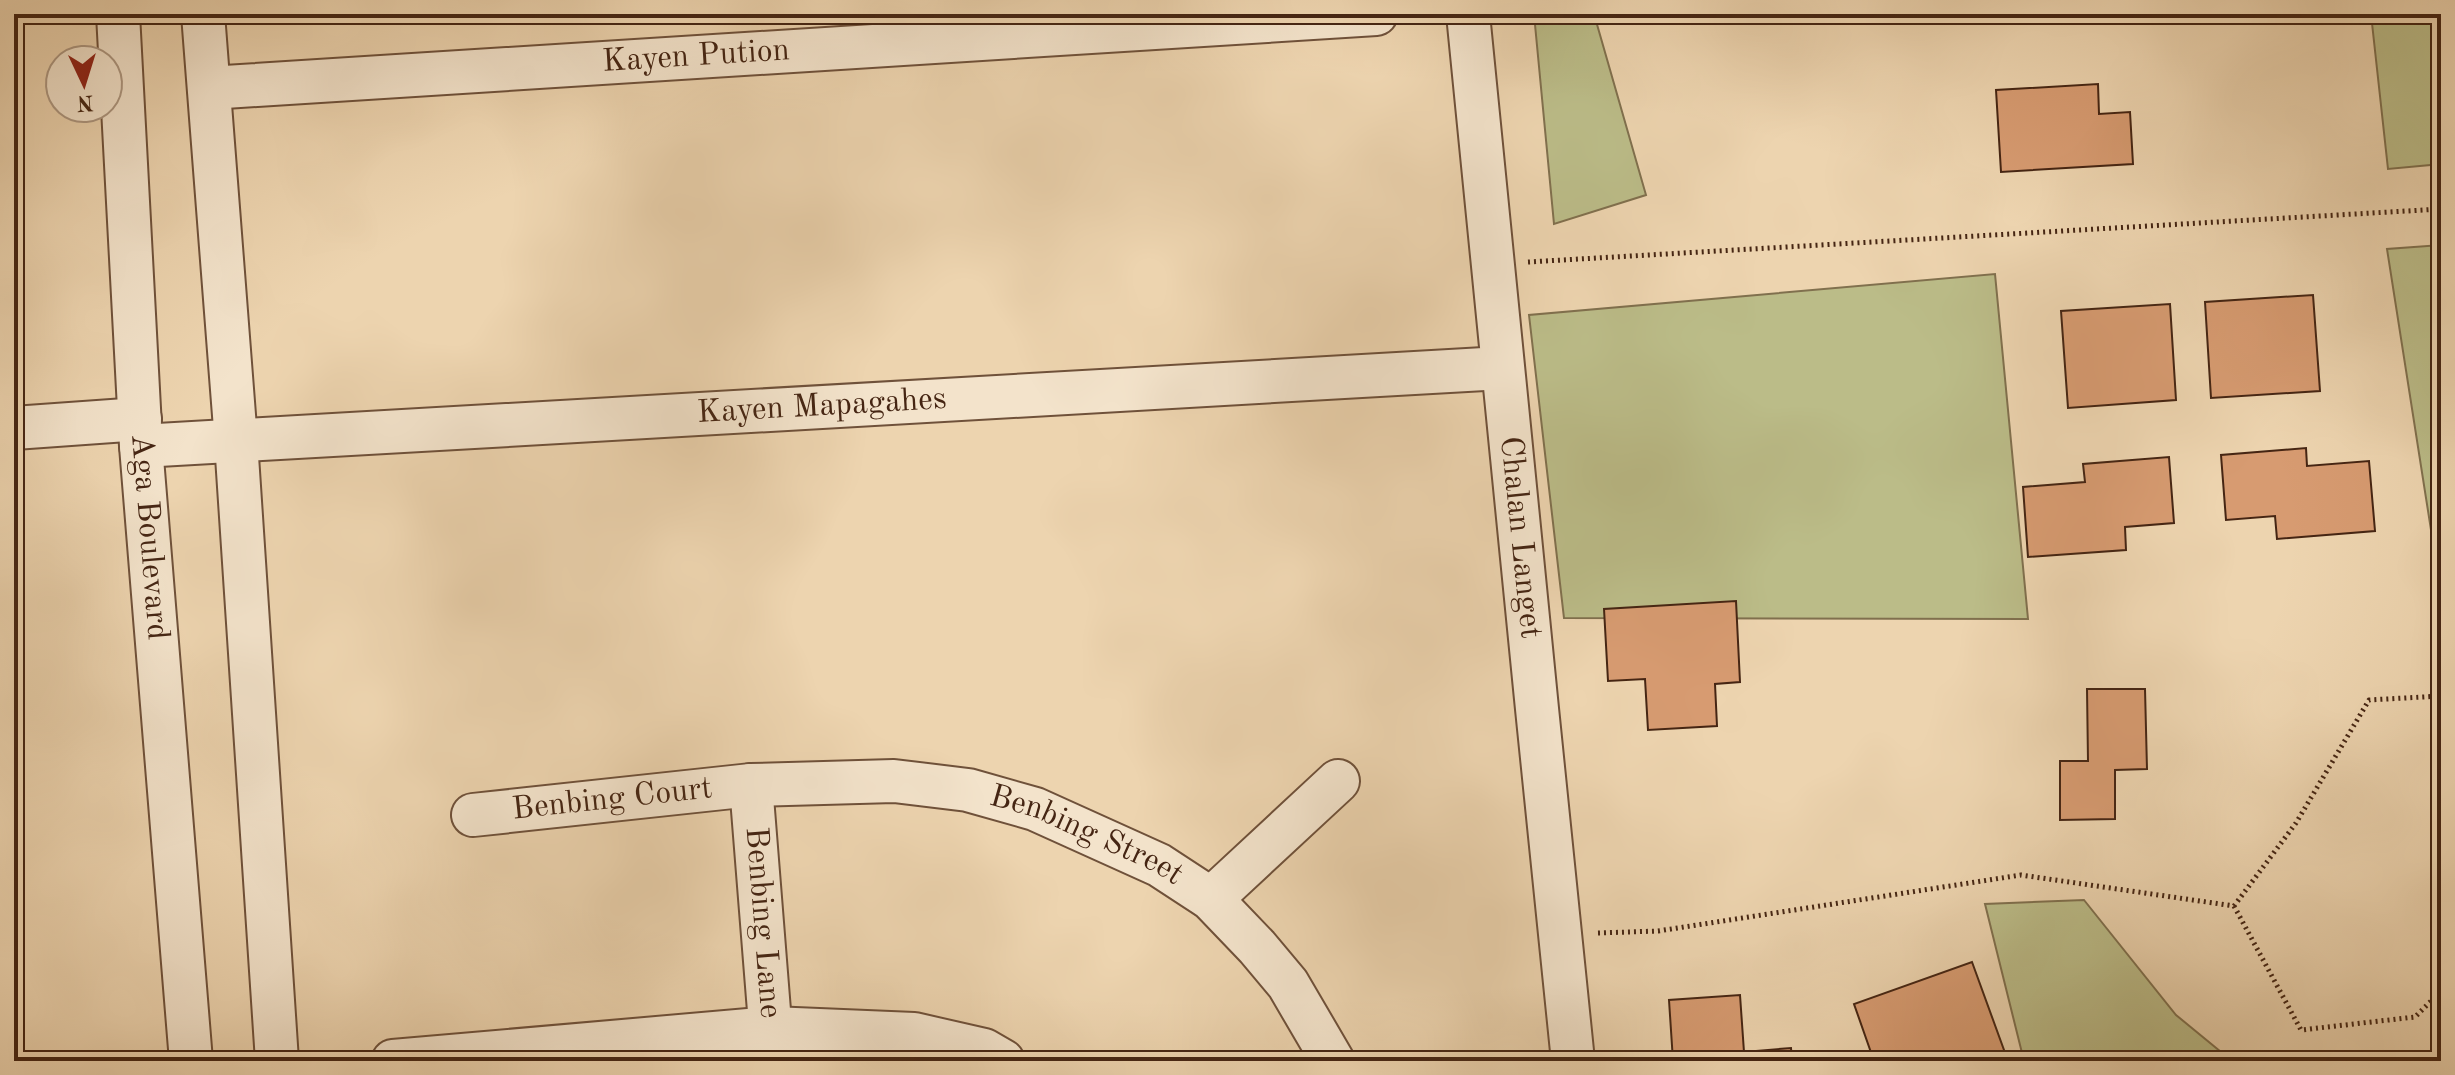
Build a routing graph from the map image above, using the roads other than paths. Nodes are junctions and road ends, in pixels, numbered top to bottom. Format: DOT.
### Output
graph roads {
  1 [pos="118,14"];
  2 [pos="203,14"];
  3 [pos="1376,14"];
  4 [pos="1468,14"];
  5 [pos="209,88"];
  6 [pos="1502,368"];
  7 [pos="14,428"];
  8 [pos="140,432"];
  9 [pos="236,441"];
  10 [pos="1338,781"];
  11 [pos="751,785"];
  12 [pos="473,815"];
  13 [pos="1211,899"];
  14 [pos="772,1044"];
  15 [pos="191,1061"];
  16 [pos="277,1061"];
  17 [pos="393,1061"];
  18 [pos="1003,1061"];
  19 [pos="1333,1061"];
  20 [pos="1573,1061"];
  1 -- 8 [label="street, Aga Boulevard"];
  2 -- 5 [label="street"];
  3 -- 5 [label="street, Kayen Pution"];
  4 -- 6 [label="street, Chalan Langet"];
  5 -- 9 [label="street"];
  6 -- 9 [label="street, Kayen Mapagahes"];
  6 -- 20 [label="street, Chalan Langet"];
  7 -- 8 [label="street, Kayen Mapagahes"];
  8 -- 9 [label="street, Kayen Mapagahes"];
  8 -- 15 [label="street, Aga Boulevard"];
  9 -- 16 [label="street"];
  10 -- 13 [label="street"];
  11 -- 12 [label="street, Benbing Court"];
  11 -- 13 [label="street, Benbing Street"];
  11 -- 14 [label="street, Benbing Lane"];
  13 -- 19 [label="street, Benbing Street"];
  14 -- 17 [label="street"];
  14 -- 18 [label="street"];
}
